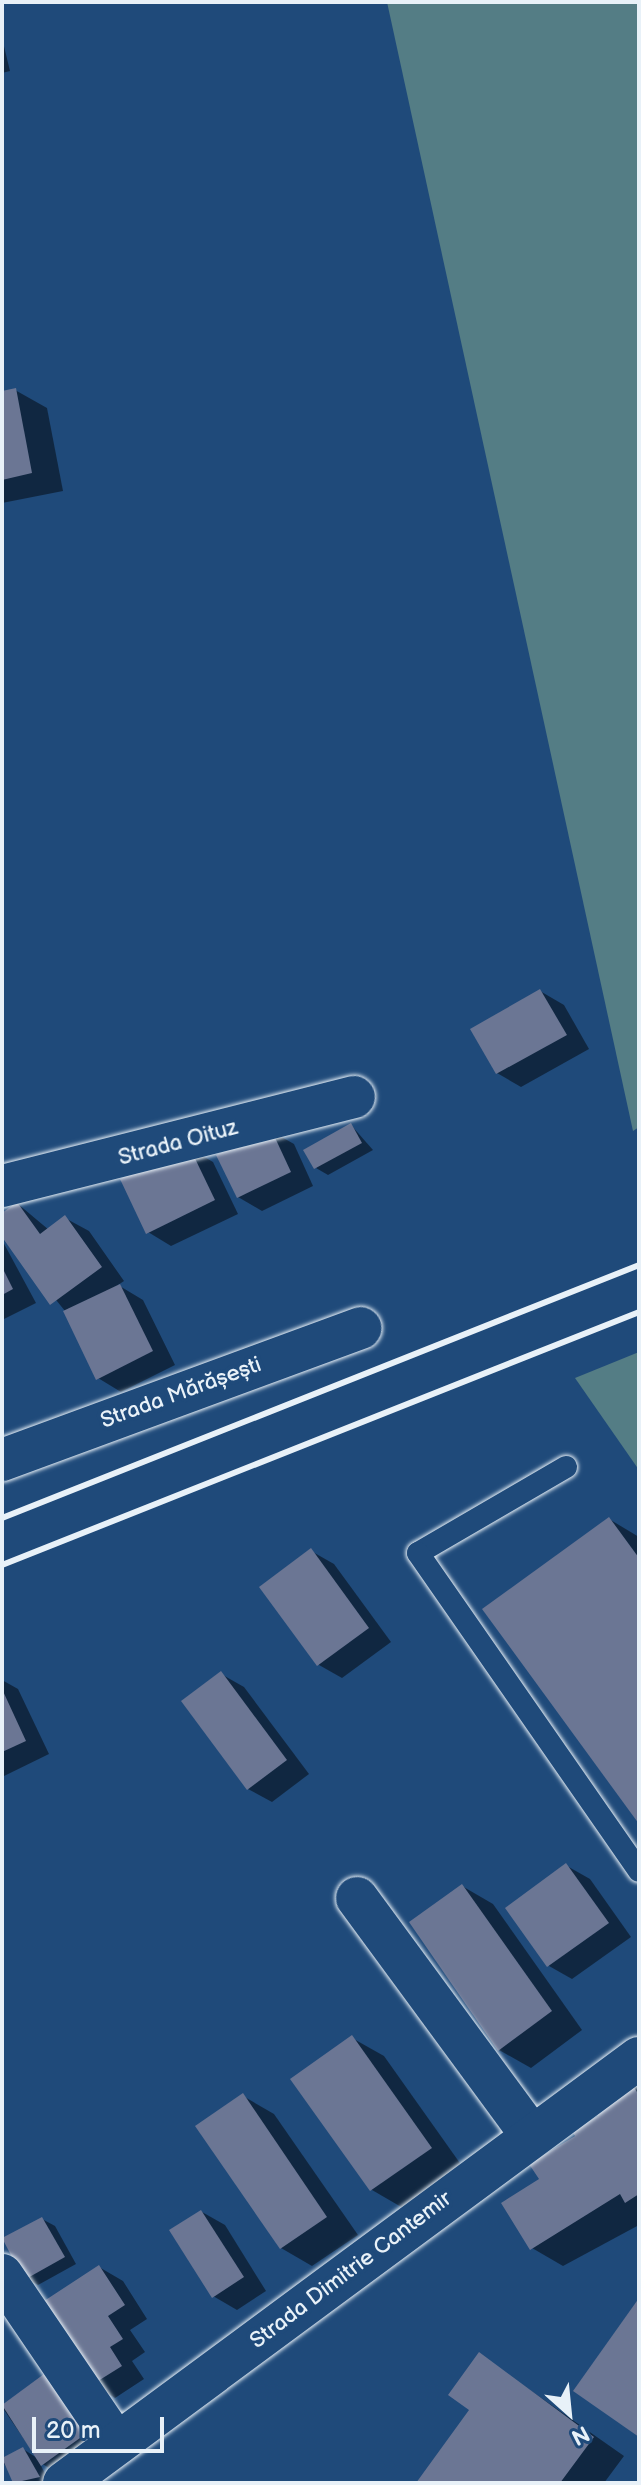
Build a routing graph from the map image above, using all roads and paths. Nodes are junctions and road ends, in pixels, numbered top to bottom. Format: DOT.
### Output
graph roads {
  1 [pos="354,1097"];
  2 [pos="2,1186"];
  3 [pos="360,1328"];
  4 [pos="2,1460"];
  5 [pos="566,1467"];
  6 [pos="639,1871"];
  7 [pos="357,1898"];
  8 [pos="639,2058"];
  9 [pos="532,2136"];
  10 [pos="2,2275"];
  11 [pos="117,2444"];
  12 [pos="64,2483"];
  1 -- 2 [label="street, Strada Oituz"];
  3 -- 4 [label="street, Strada Mărășești"];
  5 -- 6 [label="lane"];
  7 -- 9 [label="street"];
  8 -- 9 [label="street, Strada Dimitrie Cantemir"];
  9 -- 11 [label="street, Strada Dimitrie Cantemir"];
  10 -- 11 [label="street"];
  11 -- 12 [label="street, Strada Dimitrie Cantemir"];
}
